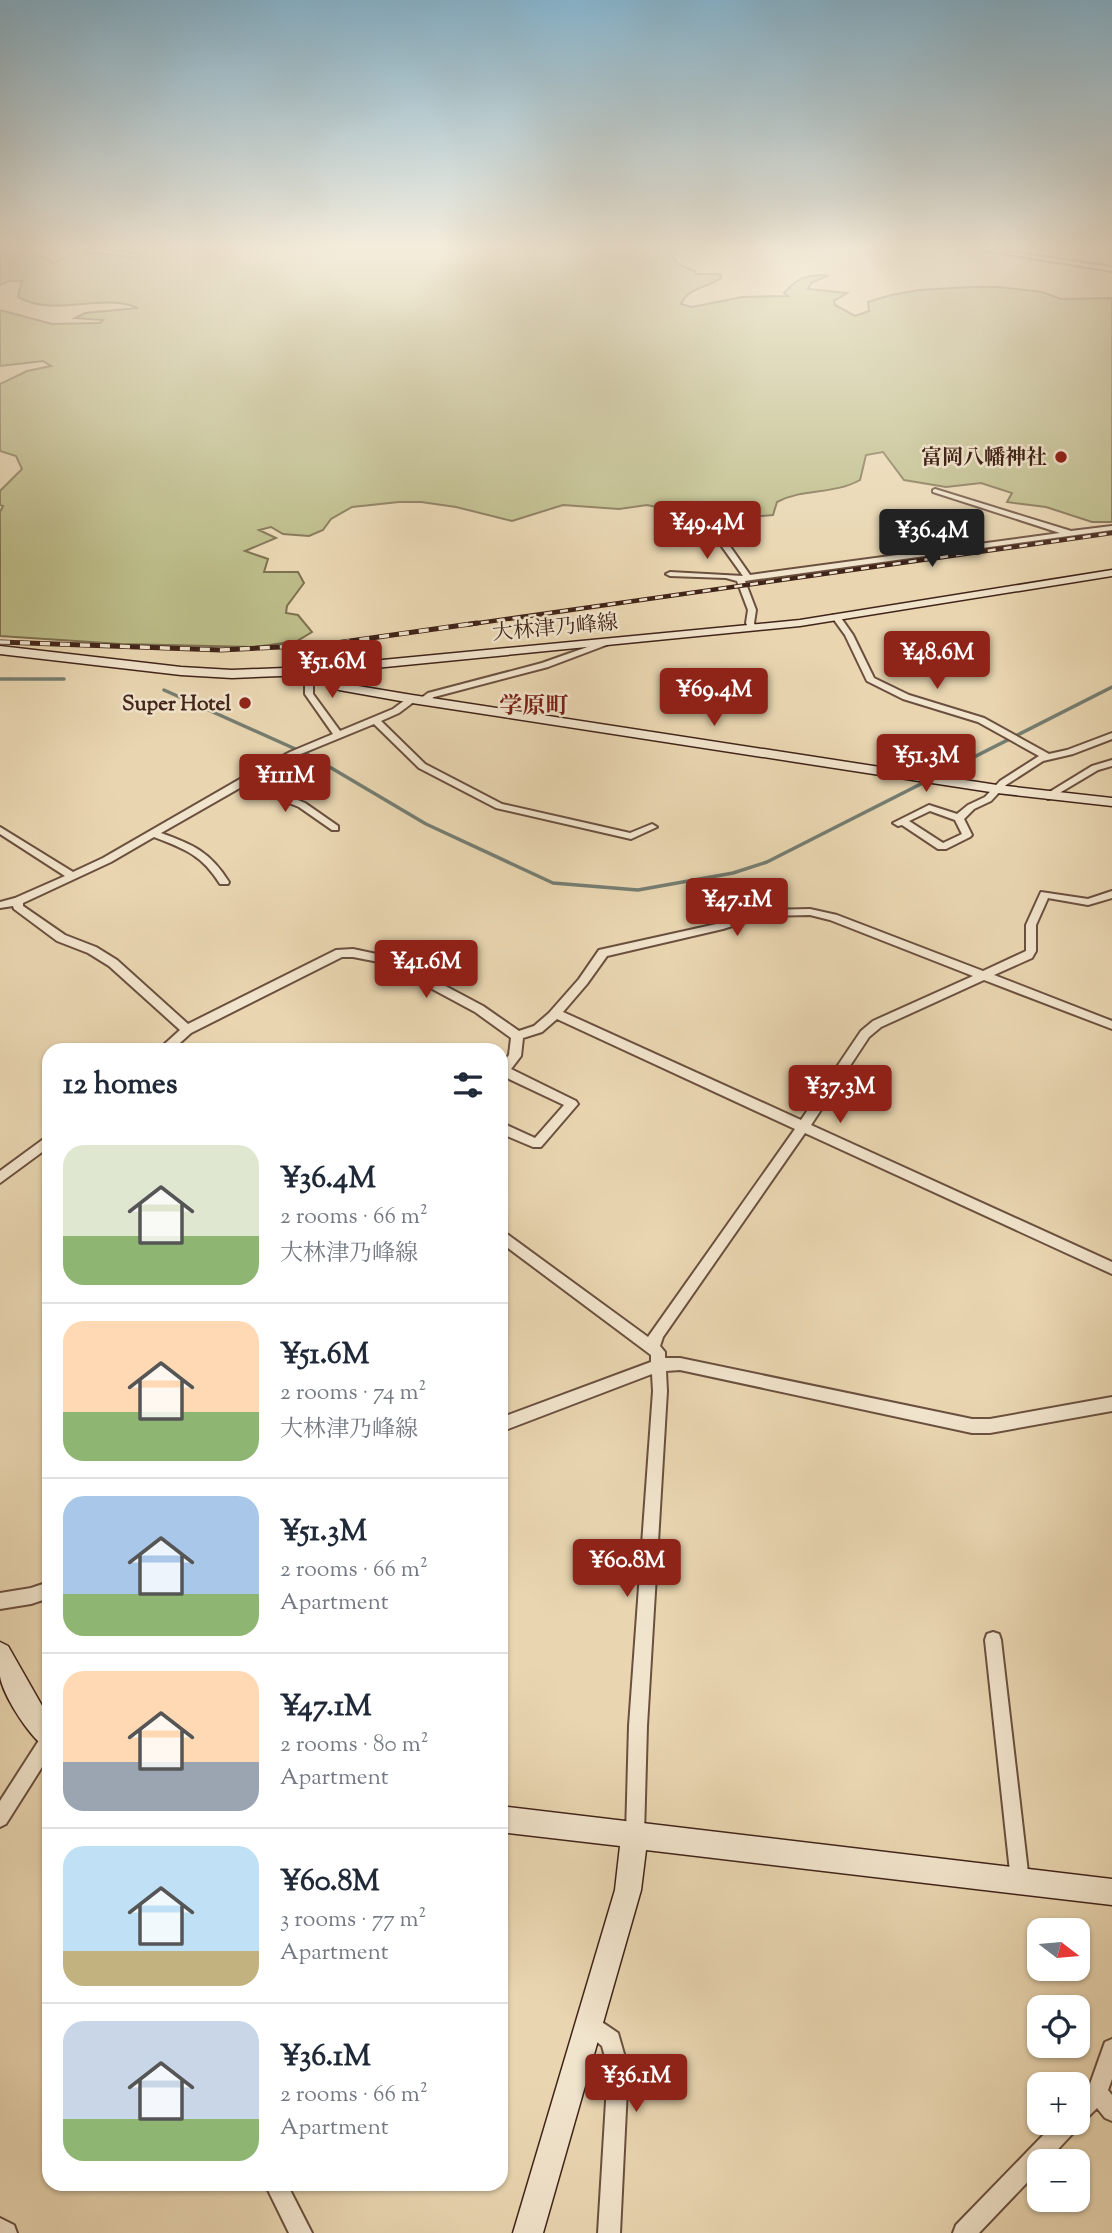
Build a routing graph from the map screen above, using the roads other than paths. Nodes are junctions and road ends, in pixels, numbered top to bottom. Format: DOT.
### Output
graph roads {
  1 [pos="935,491"];
  2 [pos="1112,528"];
  3 [pos="717,534"];
  4 [pos="1072,535"];
  5 [pos="1112,573"];
  6 [pos="670,574"];
  7 [pos="744,578"];
  8 [pos="836,617"];
  9 [pos="752,627"];
  10 [pos="614,641"];
  11 [pos="0,650"];
  12 [pos="309,671"];
  13 [pos="416,700"];
  14 [pos="375,720"];
  15 [pos="337,734"];
  16 [pos="1112,736"];
  17 [pos="1047,757"];
  18 [pos="1112,763"];
  19 [pos="243,780"];
  20 [pos="997,789"];
  21 [pos="1048,796"];
  22 [pos="1112,802"];
  23 [pos="959,818"];
  24 [pos="652,827"];
  25 [pos="335,828"];
  26 [pos="0,830"];
  27 [pos="152,833"];
  28 [pos="71,875"];
  29 [pos="224,882"];
  30 [pos="1112,894"];
  31 [pos="18,901"];
  32 [pos="0,905"];
  33 [pos="985,975"];
  34 [pos="554,1013"];
  35 [pos="1112,1025"];
  36 [pos="187,1030"];
  37 [pos="517,1036"];
  38 [pos="172,1043"];
  39 [pos="508,1065"];
  40 [pos="508,1076"];
  41 [pos="803,1127"];
  42 [pos="508,1131"];
  43 [pos="42,1145"];
  44 [pos="0,1178"];
  45 [pos="508,1240"];
  46 [pos="1112,1268"];
  47 [pos="653,1347"];
  48 [pos="660,1365"];
  49 [pos="1112,1404"];
  50 [pos="508,1422"];
  51 [pos="42,1593"];
  52 [pos="0,1601"];
  53 [pos="993,1640"];
  54 [pos="0,1654"];
  55 [pos="42,1730"];
  56 [pos="42,1750"];
  57 [pos="0,1818"];
  58 [pos="508,1820"];
  59 [pos="635,1835"];
  60 [pos="1020,1881"];
  61 [pos="1112,1892"];
  62 [pos="590,2024"];
  63 [pos="1112,2049"];
  64 [pos="1097,2093"];
  65 [pos="1090,2100"];
  66 [pos="1112,2111"];
  67 [pos="1058,2135"];
  68 [pos="280,2191"];
  69 [pos="0,2229"];
  70 [pos="6,2233"];
  71 [pos="301,2233"];
  72 [pos="528,2233"];
  73 [pos="609,2233"];
  74 [pos="964,2233"];
  1 -- 4 [label="street"];
  2 -- 4 [label="street"];
  3 -- 7 [label="street"];
  4 -- 7 [label="street"];
  5 -- 8 [label="street, 大林津乃峰線"];
  6 -- 7 [label="street"];
  7 -- 9 [label="street"];
  8 -- 9 [label="street, 大林津乃峰線"];
  8 -- 17 [label="street"];
  9 -- 10 [label="street, 大林津乃峰線"];
  10 -- 12 [label="street, 大林津乃峰線"];
  10 -- 13 [label="street"];
  11 -- 12 [label="street, 大林津乃峰線"];
  12 -- 13 [label="street"];
  12 -- 15 [label="street"];
  13 -- 14 [label="street"];
  13 -- 20 [label="street"];
  14 -- 15 [label="street"];
  14 -- 24 [label="street"];
  15 -- 19 [label="street"];
  16 -- 17 [label="street"];
  17 -- 20 [label="street"];
  18 -- 21 [label="street"];
  19 -- 25 [label="street"];
  19 -- 27 [label="street"];
  20 -- 21 [label="street"];
  20 -- 23 [label="street"];
  21 -- 22 [label="street"];
  23 -- 23 [label="street"];
  26 -- 28 [label="street"];
  27 -- 28 [label="street"];
  27 -- 29 [label="street"];
  28 -- 31 [label="street"];
  30 -- 33 [label="street"];
  31 -- 32 [label="street"];
  31 -- 36 [label="street"];
  33 -- 34 [label="street"];
  33 -- 35 [label="street"];
  33 -- 41 [label="street"];
  34 -- 37 [label="street"];
  34 -- 41 [label="street"];
  36 -- 37 [label="street"];
  36 -- 38 [label="street"];
  37 -- 39 [label="street"];
  40 -- 42 [label="street"];
  41 -- 46 [label="street"];
  41 -- 47 [label="street"];
  43 -- 44 [label="street"];
  45 -- 47 [label="street"];
  47 -- 48 [label="street"];
  48 -- 49 [label="street"];
  48 -- 50 [label="street"];
  48 -- 59 [label="street"];
  51 -- 52 [label="street"];
  53 -- 60 [label="street"];
  54 -- 55 [label="street"];
  56 -- 57 [label="street"];
  58 -- 59 [label="street"];
  59 -- 60 [label="street"];
  59 -- 62 [label="street"];
  60 -- 61 [label="street"];
  62 -- 72 [label="street"];
  62 -- 73 [label="street"];
  63 -- 64 [label="street"];
  64 -- 65 [label="street"];
  64 -- 66 [label="street"];
  67 -- 74 [label="street"];
  68 -- 71 [label="street"];
  69 -- 70 [label="street"];
}
